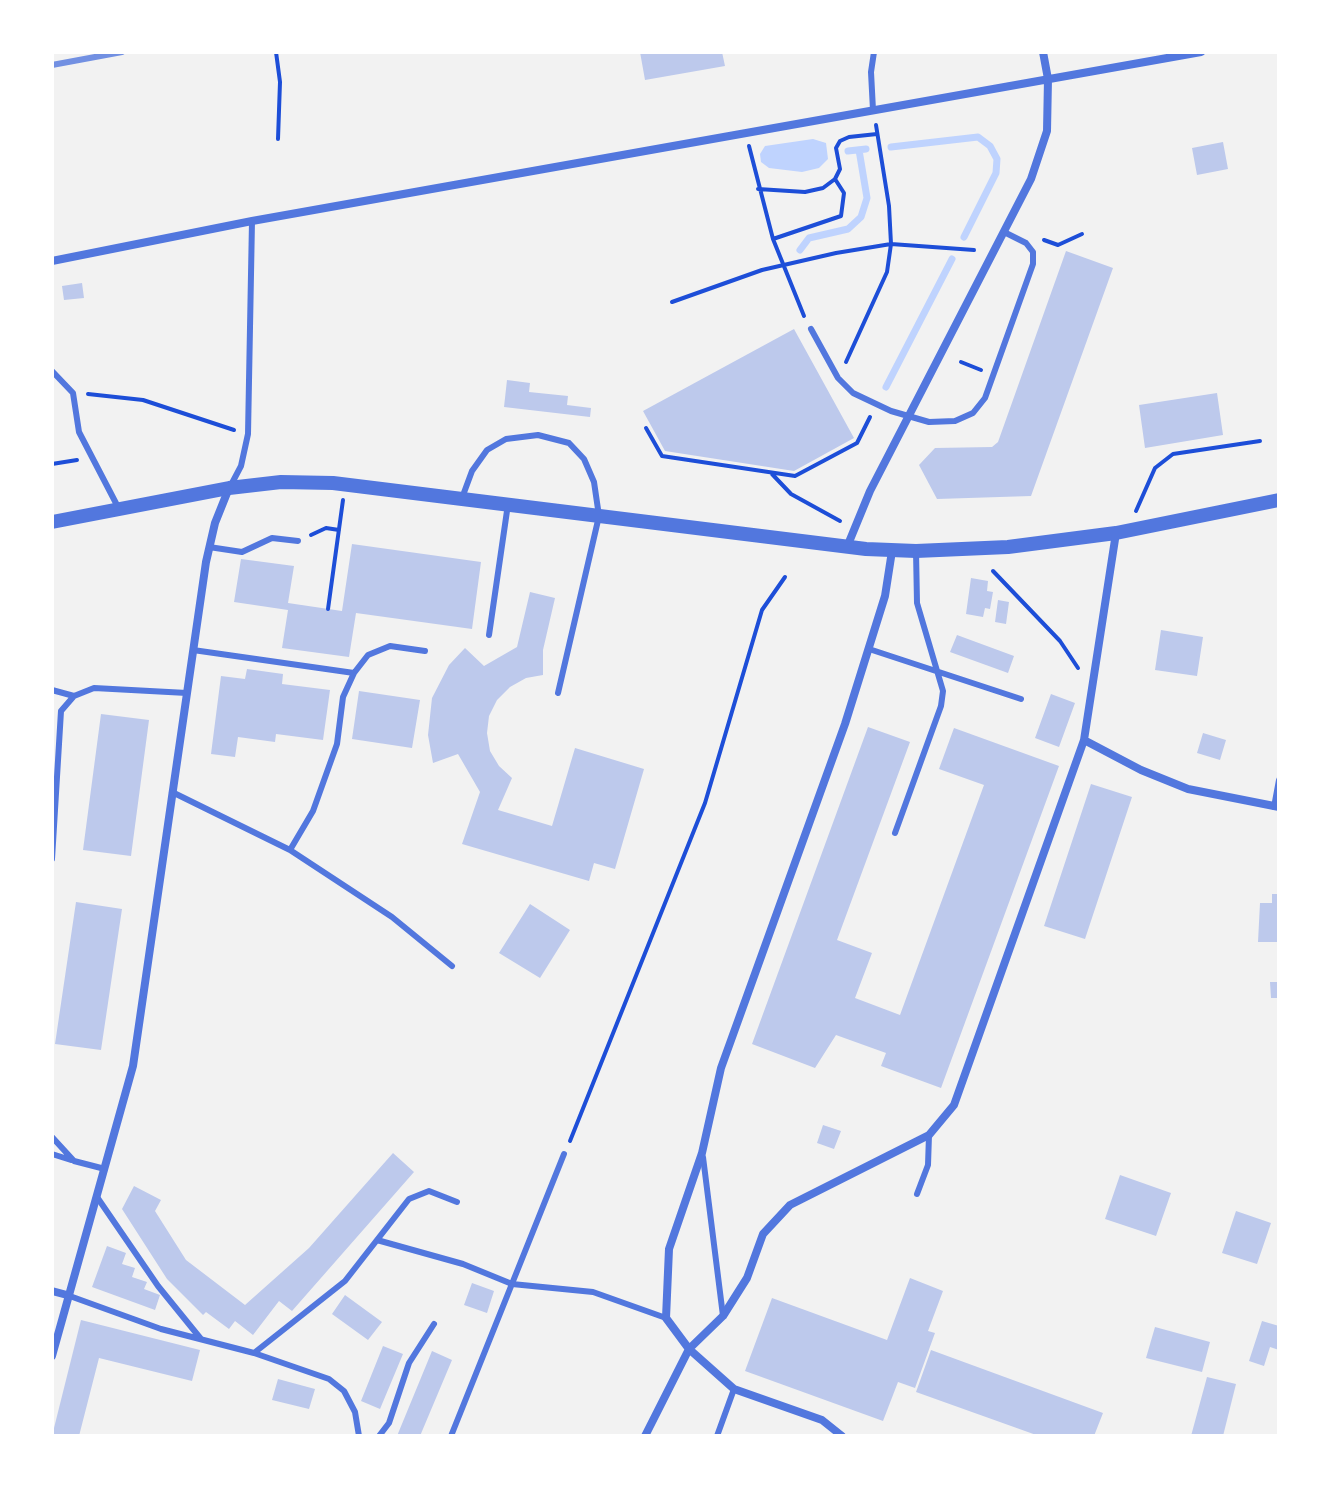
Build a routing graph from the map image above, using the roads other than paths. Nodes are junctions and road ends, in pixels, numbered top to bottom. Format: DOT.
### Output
graph roads {
  1 [pos="874,52"];
  2 [pos="1043,52"];
  3 [pos="1201,52"];
  4 [pos="1048,79"];
  5 [pos="873,110"];
  6 [pos="252,221"];
  7 [pos="1004,232"];
  8 [pos="52,261"];
  9 [pos="811,329"];
  10 [pos="53,369"];
  11 [pos="909,416"];
  12 [pos="229,488"];
  13 [pos="462,498"];
  14 [pos="1279,500"];
  15 [pos="508,504"];
  16 [pos="119,509"];
  17 [pos="599,516"];
  18 [pos="52,522"];
  19 [pos="1122,532"];
  20 [pos="298,541"];
  21 [pos="209,547"];
  22 [pos="847,547"];
  23 [pos="892,551"];
  24 [pos="916,551"];
  25 [pos="489,635"];
  26 [pos="869,649"];
  27 [pos="193,650"];
  28 [pos="425,651"];
  29 [pos="354,673"];
  30 [pos="940,675"];
  31 [pos="52,690"];
  32 [pos="187,693"];
  33 [pos="558,693"];
  34 [pos="74,696"];
  35 [pos="1021,699"];
  36 [pos="1084,740"];
  37 [pos="1279,780"];
  38 [pos="172,792"];
  39 [pos="1277,807"];
  40 [pos="895,833"];
  41 [pos="290,850"];
  42 [pos="52,859"];
  43 [pos="452,966"];
  44 [pos="929,1135"];
  45 [pos="52,1137"];
  46 [pos="702,1153"];
  47 [pos="52,1154"];
  48 [pos="564,1154"];
  49 [pos="74,1161"];
  50 [pos="105,1169"];
  51 [pos="917,1194"];
  52 [pos="97,1197"];
  53 [pos="457,1202"];
  54 [pos="377,1240"];
  55 [pos="512,1284"];
  56 [pos="52,1291"];
  57 [pos="67,1295"];
  58 [pos="723,1316"];
  59 [pos="666,1318"];
  60 [pos="434,1324"];
  61 [pos="201,1339"];
  62 [pos="689,1349"];
  63 [pos="254,1353"];
  64 [pos="52,1356"];
  65 [pos="734,1389"];
  66 [pos="359,1436"];
  67 [pos="379,1436"];
  68 [pos="451,1436"];
  69 [pos="645,1436"];
  70 [pos="717,1436"];
  71 [pos="842,1436"];
  1 -- 5 [label="lane"];
  2 -- 4 [label="street"];
  3 -- 4 [label="street"];
  4 -- 5 [label="street"];
  4 -- 7 [label="street"];
  5 -- 6 [label="street"];
  6 -- 8 [label="street"];
  6 -- 12 [label="lane"];
  7 -- 11 [label="street"];
  7 -- 11 [label="lane"];
  9 -- 11 [label="lane"];
  10 -- 16 [label="lane"];
  11 -- 22 [label="street"];
  12 -- 13 [label="street"];
  12 -- 16 [label="street"];
  12 -- 21 [label="street"];
  13 -- 15 [label="street"];
  13 -- 17 [label="lane"];
  14 -- 19 [label="street"];
  15 -- 17 [label="street"];
  15 -- 25 [label="lane"];
  16 -- 18 [label="street"];
  17 -- 22 [label="street"];
  17 -- 33 [label="lane"];
  19 -- 24 [label="street"];
  19 -- 36 [label="street"];
  20 -- 21 [label="lane"];
  21 -- 27 [label="street"];
  22 -- 23 [label="street"];
  23 -- 24 [label="street"];
  23 -- 26 [label="street"];
  24 -- 30 [label="lane"];
  26 -- 30 [label="lane"];
  26 -- 46 [label="street"];
  27 -- 29 [label="lane"];
  27 -- 32 [label="street"];
  28 -- 29 [label="lane"];
  29 -- 41 [label="lane"];
  30 -- 35 [label="lane"];
  30 -- 40 [label="lane"];
  31 -- 34 [label="lane"];
  32 -- 34 [label="lane"];
  32 -- 38 [label="street"];
  34 -- 42 [label="lane"];
  36 -- 39 [label="street"];
  36 -- 44 [label="street"];
  37 -- 39 [label="lane"];
  38 -- 41 [label="lane"];
  38 -- 50 [label="street"];
  41 -- 43 [label="lane"];
  44 -- 51 [label="lane"];
  44 -- 58 [label="street"];
  45 -- 49 [label="lane"];
  46 -- 58 [label="lane"];
  46 -- 59 [label="street"];
  47 -- 49 [label="lane"];
  48 -- 55 [label="lane"];
  49 -- 50 [label="lane"];
  50 -- 52 [label="street"];
  52 -- 57 [label="street"];
  52 -- 61 [label="lane"];
  53 -- 54 [label="lane"];
  54 -- 55 [label="lane"];
  54 -- 63 [label="lane"];
  55 -- 59 [label="lane"];
  55 -- 68 [label="lane"];
  56 -- 57 [label="street"];
  57 -- 61 [label="lane"];
  57 -- 64 [label="street"];
  58 -- 62 [label="street"];
  59 -- 62 [label="street"];
  60 -- 67 [label="lane"];
  61 -- 63 [label="lane"];
  62 -- 65 [label="street"];
  62 -- 69 [label="street"];
  63 -- 66 [label="lane"];
  65 -- 70 [label="lane"];
  65 -- 71 [label="street"];
}
